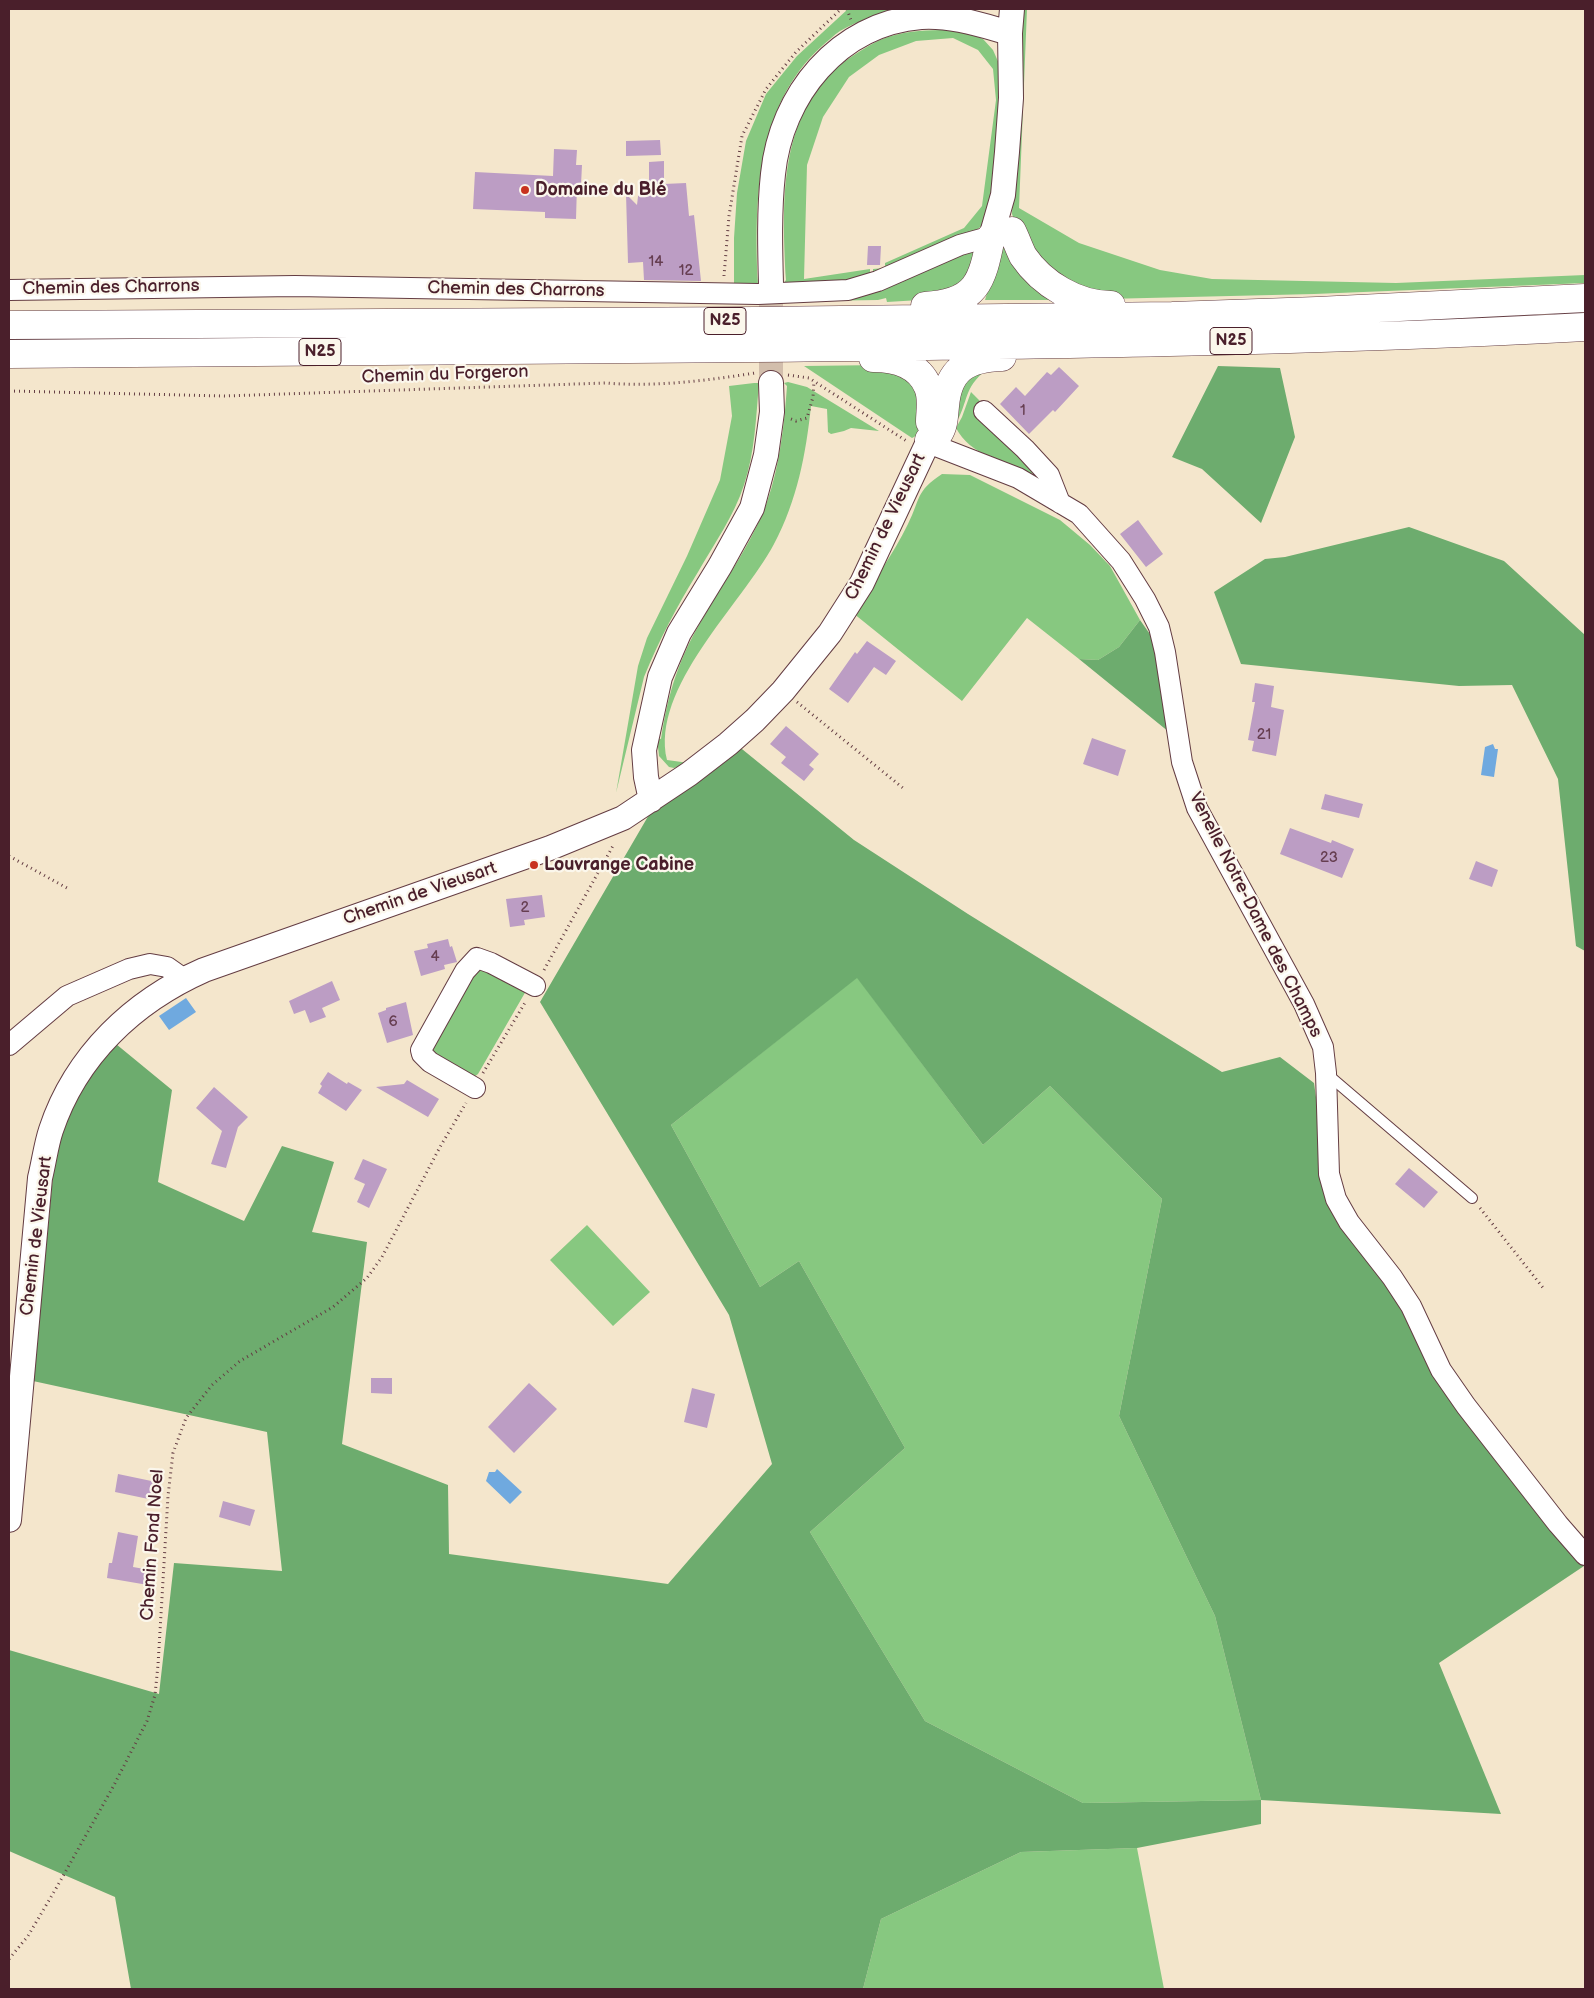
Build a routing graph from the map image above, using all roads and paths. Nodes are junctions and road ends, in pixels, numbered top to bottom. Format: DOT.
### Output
graph roads {
  1 [pos="1012,9"];
  2 [pos="1010,33"];
  3 [pos="1002,234"];
  4 [pos="771,284"];
  5 [pos="9,290"];
  6 [pos="1585,298"];
  7 [pos="1172,316"];
  8 [pos="890,318"];
  9 [pos="9,325"];
  10 [pos="1585,327"];
  11 [pos="1057,344"];
  12 [pos="838,348"];
  13 [pos="9,354"];
  14 [pos="732,377"];
  15 [pos="814,381"];
  16 [pos="771,383"];
  17 [pos="9,391"];
  18 [pos="833,393"];
  19 [pos="984,411"];
  20 [pos="772,412"];
  21 [pos="927,445"];
  22 [pos="1060,503"];
  23 [pos="783,691"];
  24 [pos="903,788"];
  25 [pos="651,800"];
  26 [pos="9,856"];
  27 [pos="67,888"];
  28 [pos="184,979"];
  29 [pos="535,986"];
  30 [pos="9,1045"];
  31 [pos="1326,1073"];
  32 [pos="475,1088"];
  33 [pos="440,1147"];
  34 [pos="1472,1198"];
  35 [pos="1544,1289"];
  36 [pos="10,1488"];
  37 [pos="9,1520"];
  38 [pos="1585,1555"];
  39 [pos="9,1959"];
  1 -- 2 [label="street"];
  2 -- 3 [label="street"];
  2 -- 4 [label="street"];
  3 -- 5 [label="street, Chemin des Charrons"];
  3 -- 7 [label="highway"];
  3 -- 8 [label="highway"];
  6 -- 7 [label="highway, N25"];
  7 -- 8 [label="highway, N25"];
  8 -- 9 [label="highway, N25"];
  10 -- 11 [label="highway, N25"];
  11 -- 12 [label="highway, N25"];
  11 -- 21 [label="highway"];
  12 -- 13 [label="highway, N25"];
  12 -- 21 [label="highway"];
  14 -- 17 [label="path, Chemin du Forgeron"];
  15 -- 20 [label="path"];
  16 -- 20 [label="street"];
  18 -- 21 [label="path"];
  19 -- 22 [label="street"];
  20 -- 25 [label="street"];
  21 -- 22 [label="street, Venelle Notre-Dame des Champs"];
  21 -- 23 [label="street, Chemin de Vieusart"];
  22 -- 31 [label="street, Venelle Notre-Dame des Champs"];
  23 -- 24 [label="path"];
  23 -- 25 [label="street, Chemin de Vieusart"];
  25 -- 28 [label="street, Chemin de Vieusart"];
  26 -- 27 [label="path"];
  28 -- 30 [label="street"];
  28 -- 36 [label="street, Chemin de Vieusart"];
  29 -- 32 [label="street"];
  31 -- 34 [label="lane"];
  31 -- 38 [label="street, Venelle Notre-Dame des Champs"];
  33 -- 39 [label="path, Chemin Fond Noel"];
  34 -- 35 [label="path"];
  36 -- 37 [label="street, Chemin de Vieusart"];
}
